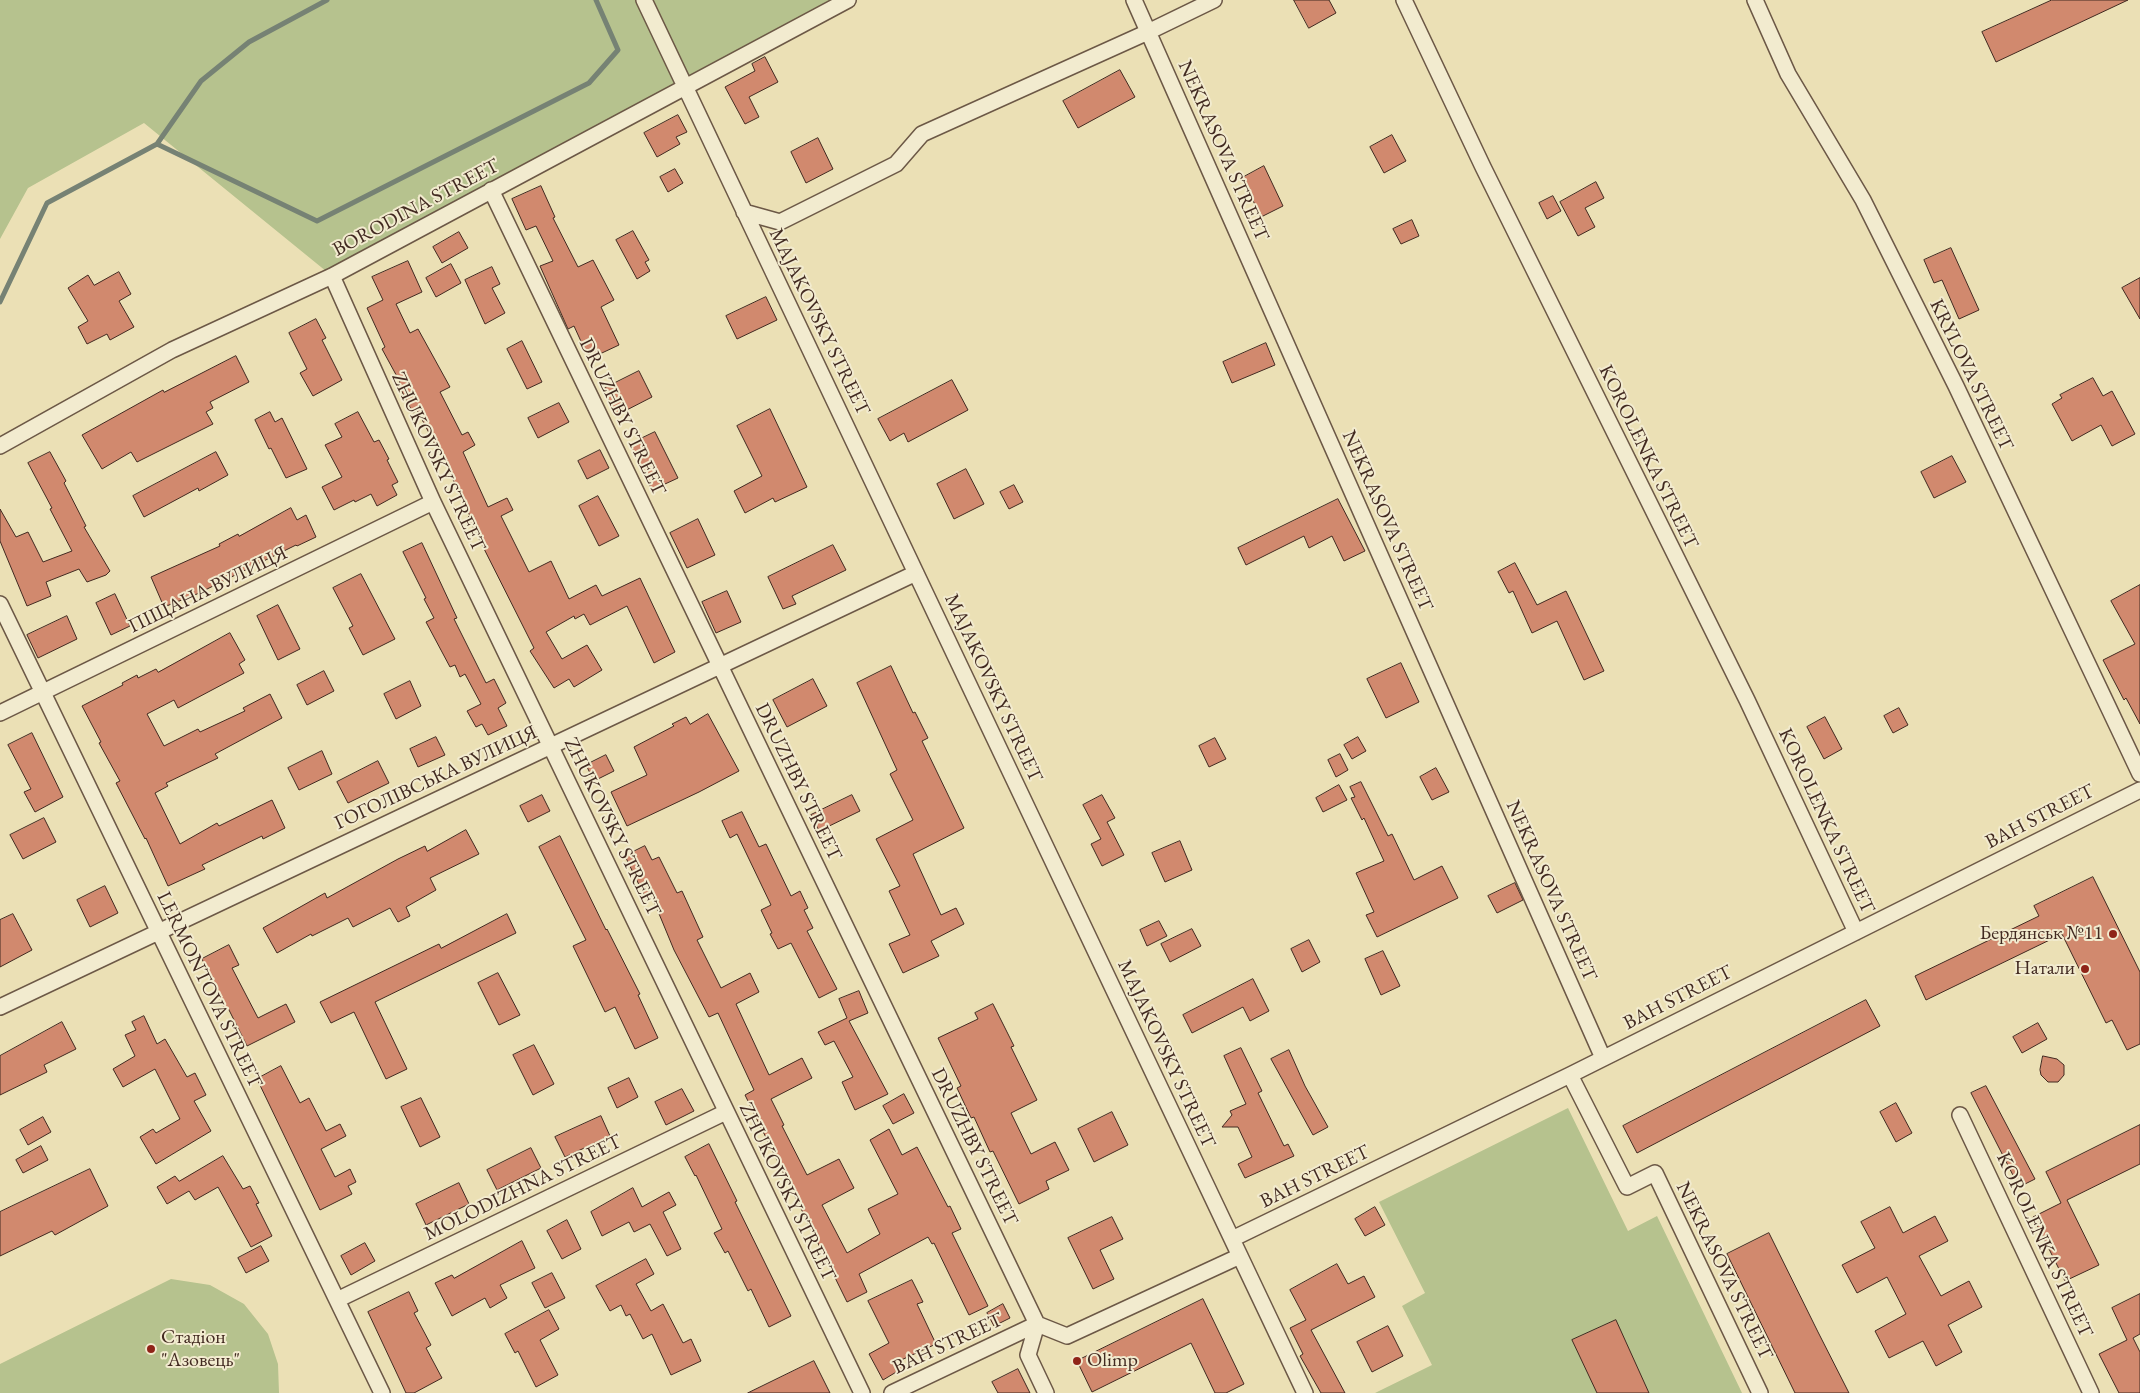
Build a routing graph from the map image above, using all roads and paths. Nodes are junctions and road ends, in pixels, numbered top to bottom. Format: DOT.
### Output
graph roads {
  1 [pos="644,0"];
  2 [pos="848,0"];
  3 [pos="1134,0"];
  4 [pos="1214,0"];
  5 [pos="1404,0"];
  6 [pos="1755,0"];
  7 [pos="1148,32"];
  8 [pos="686,87"];
  9 [pos="491,190"];
  10 [pos="744,212"];
  11 [pos="332,276"];
  12 [pos="0,446"];
  13 [pos="433,502"];
  14 [pos="916,573"];
  15 [pos="0,604"];
  16 [pos="720,667"];
  17 [pos="43,692"];
  18 [pos="0,713"];
  19 [pos="551,747"];
  20 [pos="2140,774"];
  21 [pos="2140,790"];
  22 [pos="159,931"];
  23 [pos="1856,932"];
  24 [pos="0,1007"];
  25 [pos="1603,1058"];
  26 [pos="1570,1075"];
  27 [pos="726,1112"];
  28 [pos="1960,1115"];
  29 [pos="1232,1239"];
  30 [pos="1240,1256"];
  31 [pos="337,1300"];
  32 [pos="1037,1324"];
  33 [pos="382,1393"];
  34 [pos="862,1393"];
  35 [pos="892,1393"];
  36 [pos="1046,1393"];
  37 [pos="1305,1393"];
  38 [pos="1760,1393"];
  39 [pos="2091,1393"];
  1 -- 8 [label="street, MAJAKOVSKY STREET"];
  2 -- 8 [label="street, BORODINA STREET"];
  3 -- 7 [label="street, NEKRASOVA STREET"];
  4 -- 7 [label="street"];
  5 -- 23 [label="street, KOROLENKA STREET"];
  6 -- 20 [label="street, KRYLOVA STREET"];
  7 -- 10 [label="street"];
  7 -- 25 [label="street, NEKRASOVA STREET"];
  8 -- 9 [label="street, BORODINA STREET"];
  8 -- 10 [label="street, MAJAKOVSKY STREET"];
  9 -- 11 [label="street, BORODINA STREET"];
  9 -- 16 [label="street, DRUZHBY STREET"];
  10 -- 14 [label="street, MAJAKOVSKY STREET"];
  11 -- 12 [label="street, BORODINA STREET"];
  11 -- 13 [label="street, ZHUKOVSKY STREET"];
  13 -- 17 [label="street, ПІЩАНА ВУЛИЦЯ"];
  13 -- 19 [label="street, ZHUKOVSKY STREET"];
  14 -- 16 [label="street, ГОГОЛІВСЬКА ВУЛИЦЯ"];
  14 -- 29 [label="street, MAJAKOVSKY STREET"];
  15 -- 17 [label="street, LERMONTOVA STREET"];
  16 -- 19 [label="street, ГОГОЛІВСЬКА ВУЛИЦЯ"];
  16 -- 32 [label="street, DRUZHBY STREET"];
  17 -- 18 [label="street, ПІЩАНА ВУЛИЦЯ"];
  17 -- 22 [label="street, LERMONTOVA STREET"];
  19 -- 22 [label="street, ГОГОЛІВСЬКА ВУЛИЦЯ"];
  19 -- 27 [label="street, ZHUKOVSKY STREET"];
  21 -- 23 [label="street, BAH STREET"];
  22 -- 24 [label="street, ГОГОЛІВСЬКА ВУЛИЦЯ"];
  22 -- 31 [label="street, LERMONTOVA STREET"];
  23 -- 25 [label="street, BAH STREET"];
  25 -- 26 [label="street, BAH STREET"];
  26 -- 29 [label="street, BAH STREET"];
  26 -- 38 [label="street, NEKRASOVA STREET"];
  27 -- 31 [label="street, MOLODIZHNA STREET"];
  27 -- 34 [label="street, ZHUKOVSKY STREET"];
  28 -- 39 [label="street, KOROLENKA STREET"];
  29 -- 30 [label="street, MAJAKOVSKY STREET"];
  30 -- 32 [label="street"];
  30 -- 37 [label="street, MAJAKOVSKY STREET"];
  31 -- 33 [label="street, LERMONTOVA STREET"];
  32 -- 35 [label="street, BAH STREET"];
  32 -- 36 [label="street"];
}
